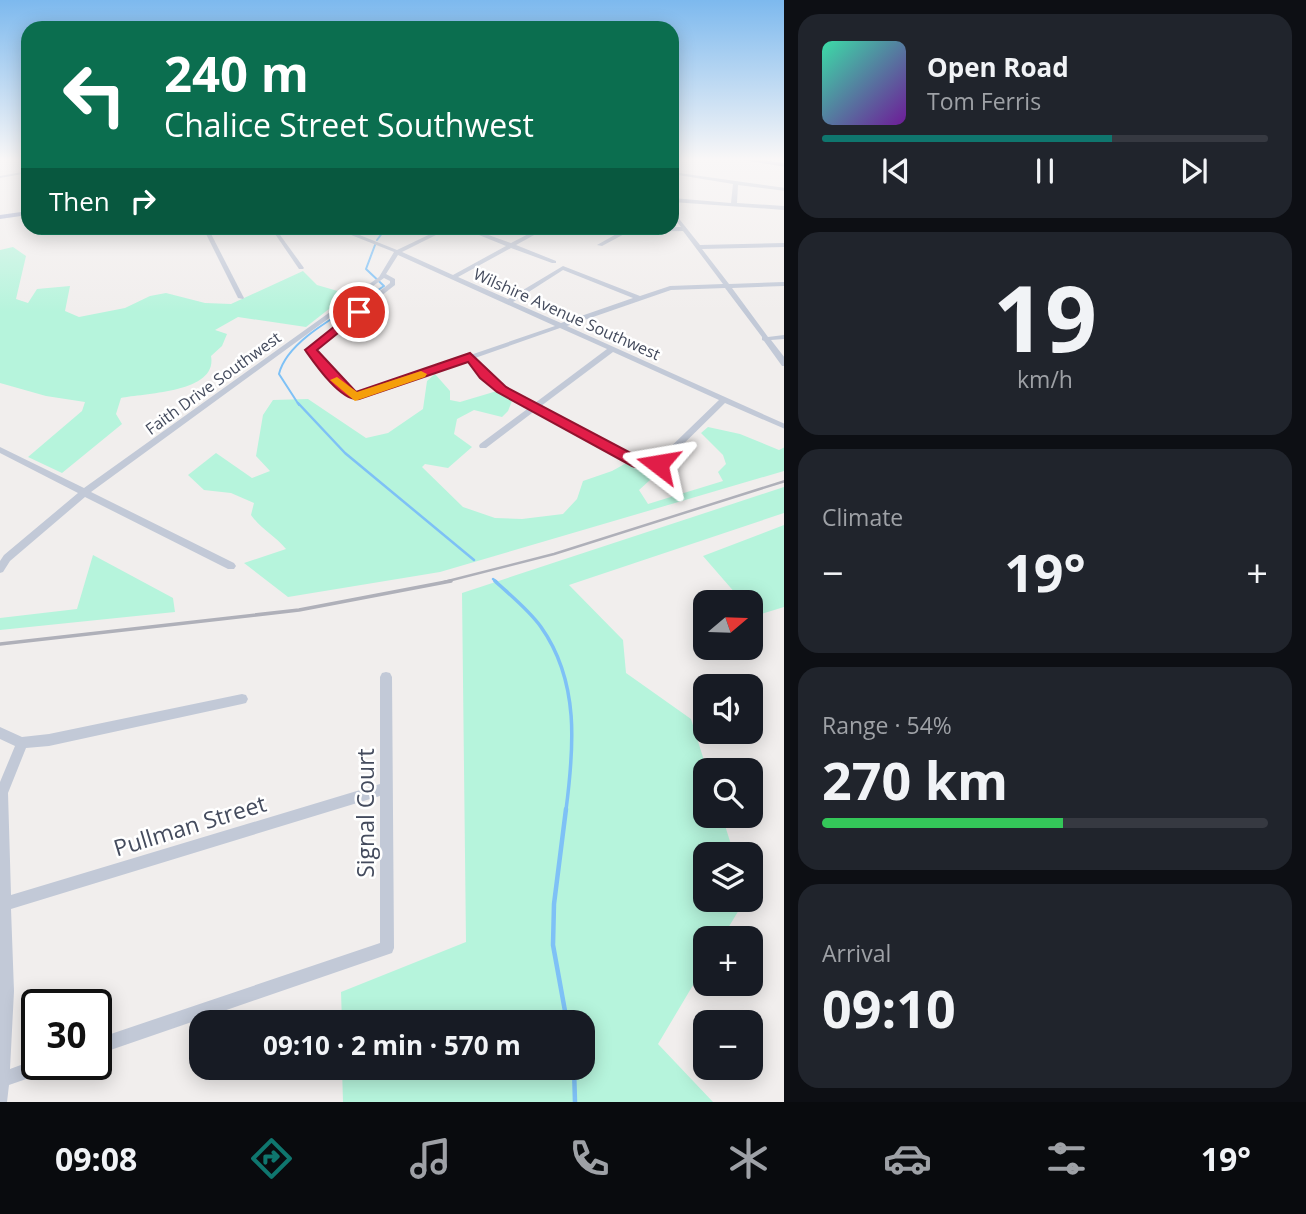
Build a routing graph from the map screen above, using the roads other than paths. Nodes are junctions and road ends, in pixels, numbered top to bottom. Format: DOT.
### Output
graph roads {
  1 [pos="21,214"];
  2 [pos="0,217"];
  3 [pos="679,221"];
  4 [pos="679,229"];
  5 [pos="685,229"];
  6 [pos="209,235"];
  7 [pos="278,235"];
  8 [pos="355,235"];
  9 [pos="432,235"];
  10 [pos="484,235"];
  11 [pos="531,235"];
  12 [pos="618,235"];
  13 [pos="600,245"];
  14 [pos="784,245"];
  15 [pos="511,246"];
  16 [pos="698,247"];
  17 [pos="397,252"];
  18 [pos="554,262"];
  19 [pos="301,268"];
  20 [pos="453,277"];
  21 [pos="380,278"];
  22 [pos="784,284"];
  23 [pos="726,285"];
  24 [pos="242,298"];
  25 [pos="638,298"];
  26 [pos="508,302"];
  27 [pos="560,326"];
  28 [pos="784,337"];
  29 [pos="764,339"];
  30 [pos="612,349"];
  31 [pos="470,357"];
  32 [pos="784,363"];
  33 [pos="724,400"];
  34 [pos="535,407"];
  35 [pos="784,427"];
  36 [pos="483,446"];
  37 [pos="0,450"];
  38 [pos="86,491"];
  39 [pos="231,566"];
  40 [pos="0,569"];
  41 [pos="386,677"];
  42 [pos="242,699"];
  43 [pos="0,733"];
  44 [pos="22,743"];
  45 [pos="387,788"];
  46 [pos="5,904"];
  47 [pos="112,1042"];
  48 [pos="21,1072"];
  49 [pos="0,1079"];
  50 [pos="0,1098"];
  1 -- 2 [label="main road"];
  3 -- 5 [label="street"];
  4 -- 5 [label="street"];
  5 -- 16 [label="street"];
  6 -- 24 [label="street"];
  7 -- 19 [label="street"];
  8 -- 17 [label="street, Wilshire Avenue Southwest"];
  9 -- 17 [label="street"];
  10 -- 15 [label="street"];
  11 -- 15 [label="street"];
  12 -- 13 [label="street"];
  14 -- 16 [label="street"];
  15 -- 18 [label="street"];
  15 -- 20 [label="street"];
  16 -- 23 [label="street"];
  17 -- 20 [label="street, Wilshire Avenue Southwest"];
  17 -- 21 [label="street, Faith Drive Southwest"];
  20 -- 26 [label="street, Wilshire Avenue Southwest"];
  21 -- 31 [label="street"];
  21 -- 38 [label="street, Faith Drive Southwest"];
  22 -- 23 [label="street"];
  23 -- 25 [label="street"];
  23 -- 29 [label="street"];
  25 -- 26 [label="street"];
  25 -- 27 [label="street"];
  26 -- 27 [label="street, Wilshire Avenue Southwest"];
  27 -- 30 [label="street, Wilshire Avenue Southwest"];
  27 -- 31 [label="street"];
  28 -- 29 [label="street"];
  29 -- 32 [label="street"];
  30 -- 33 [label="street, Wilshire Avenue Southwest"];
  30 -- 34 [label="street"];
  31 -- 34 [label="street"];
  33 -- 34 [label="street"];
  33 -- 35 [label="street, Wilshire Avenue Southwest"];
  34 -- 36 [label="street"];
  37 -- 38 [label="street"];
  38 -- 39 [label="street"];
  38 -- 40 [label="street, Faith Drive Southwest"];
  41 -- 45 [label="street, Signal Court"];
  42 -- 44 [label="street"];
  43 -- 44 [label="street"];
  44 -- 46 [label="street"];
  45 -- 46 [label="street, Pullman Street"];
  45 -- 47 [label="street, Signal Court"];
  46 -- 49 [label="street"];
  48 -- 49 [label="street"];
  49 -- 50 [label="street"];
}
